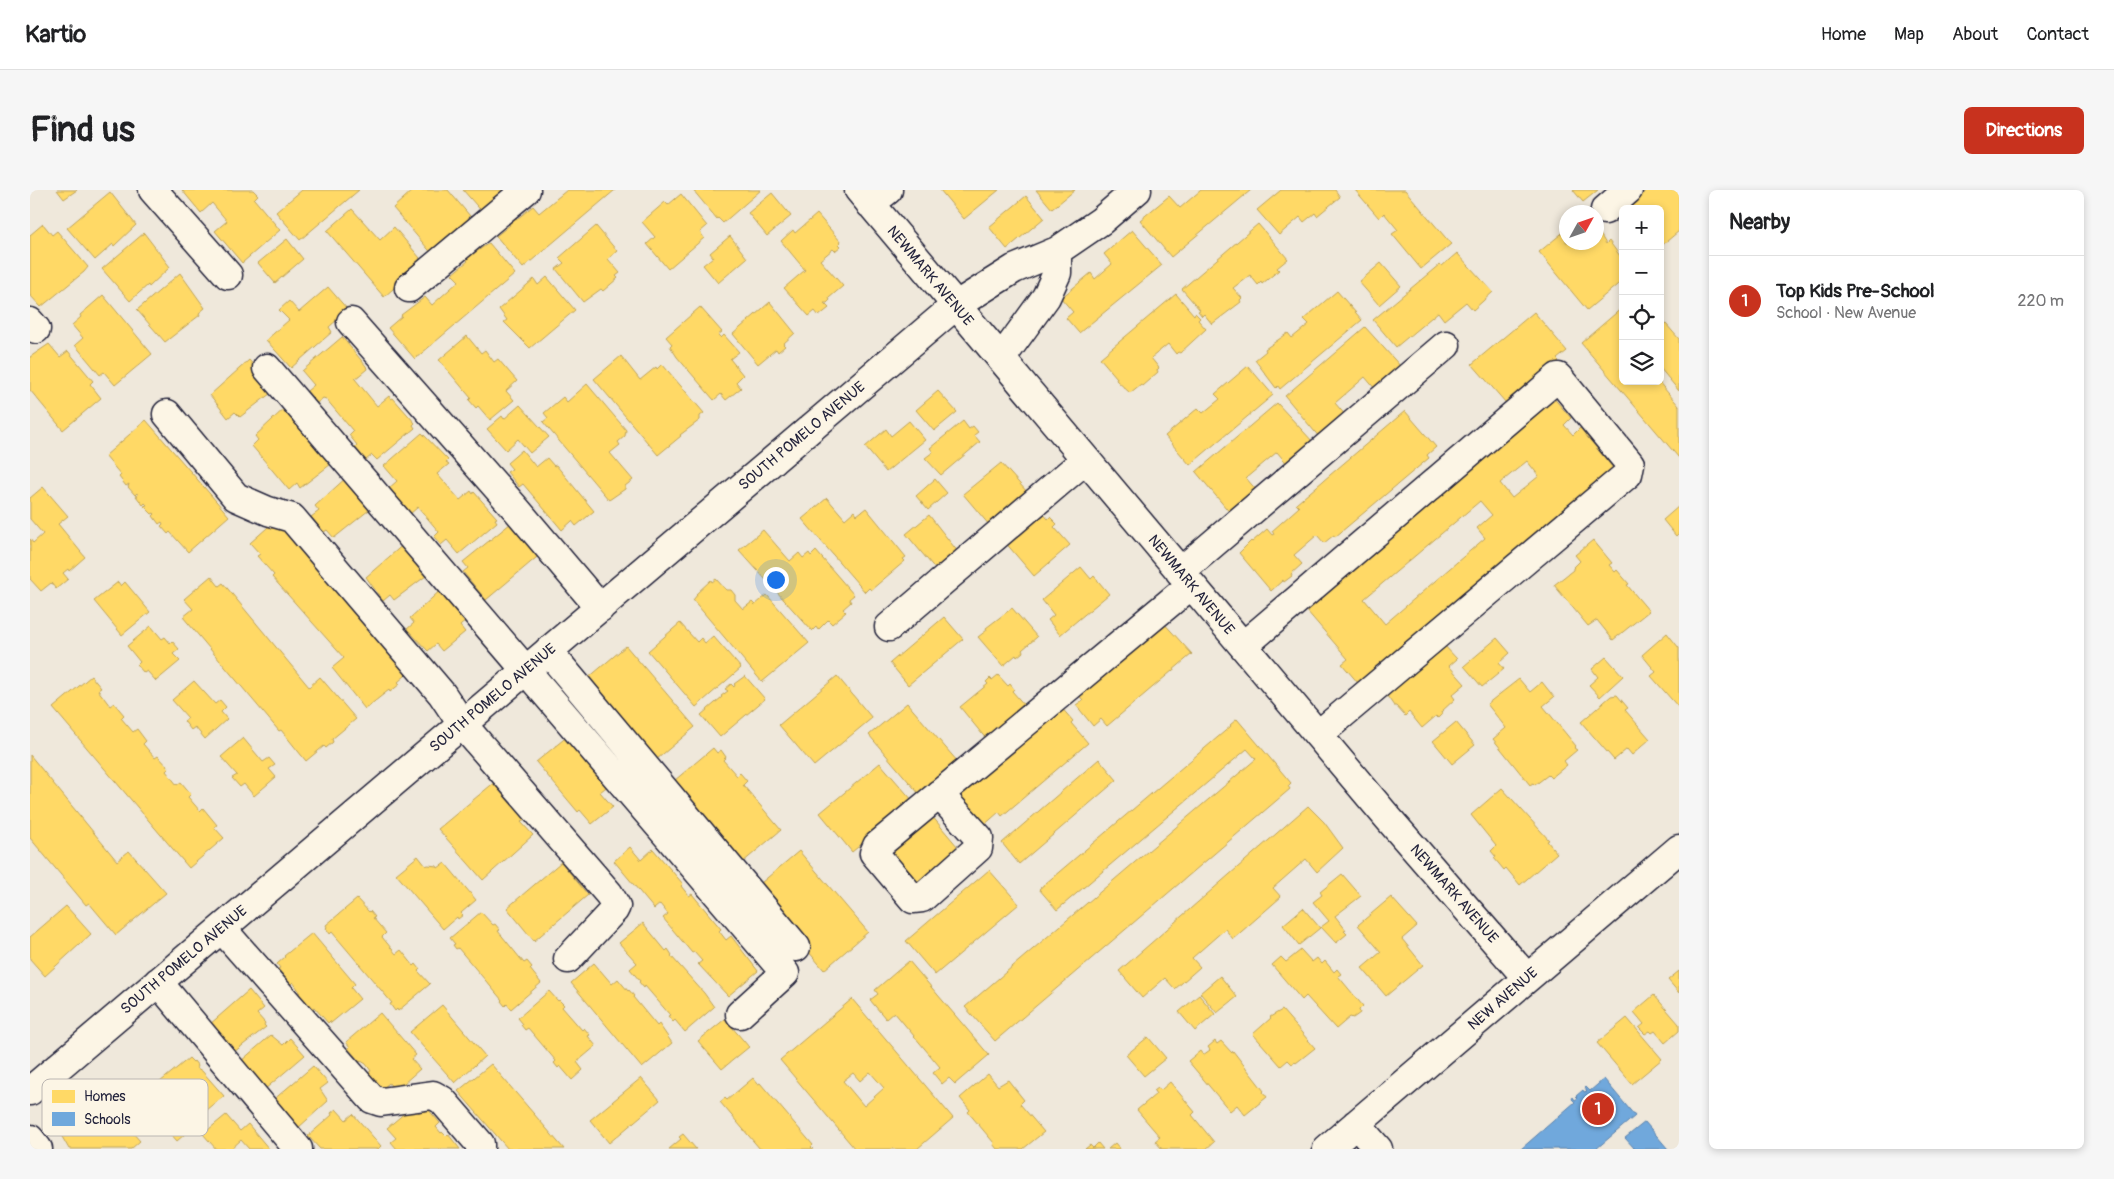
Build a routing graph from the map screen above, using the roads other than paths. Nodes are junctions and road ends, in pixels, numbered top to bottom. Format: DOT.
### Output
graph roads {
  1 [pos="153,190"];
  2 [pos="526,190"];
  3 [pos="1137,190"];
  4 [pos="1628,190"];
  5 [pos="872,195"];
  6 [pos="1605,210"];
  7 [pos="1057,251"];
  8 [pos="228,276"];
  9 [pos="409,288"];
  10 [pos="955,306"];
  11 [pos="351,322"];
  12 [pos="1446,345"];
  13 [pos="1001,359"];
  14 [pos="267,368"];
  15 [pos="167,414"];
  16 [pos="1085,460"];
  17 [pos="1186,579"];
  18 [pos="600,608"];
  19 [pos="889,627"];
  20 [pos="1243,646"];
  21 [pos="548,651"];
  22 [pos="525,670"];
  23 [pos="462,724"];
  24 [pos="1318,735"];
  25 [pos="939,794"];
  26 [pos="1679,849"];
  27 [pos="222,929"];
  28 [pos="796,946"];
  29 [pos="568,959"];
  30 [pos="1527,978"];
  31 [pos="158,982"];
  32 [pos="740,1014"];
  33 [pos="44,1079"];
  34 [pos="42,1081"];
  35 [pos="30,1091"];
  36 [pos="1356,1124"];
  37 [pos="30,1139"];
  38 [pos="38,1149"];
  39 [pos="298,1149"];
  40 [pos="480,1149"];
  41 [pos="1327,1149"];
  42 [pos="1378,1149"];
  1 -- 8 [label="street"];
  2 -- 9 [label="street"];
  3 -- 7 [label="street, SOUTH POMELO AVENUE"];
  4 -- 6 [label="street"];
  5 -- 10 [label="street, NEWMARK AVENUE"];
  7 -- 10 [label="street, SOUTH POMELO AVENUE"];
  7 -- 13 [label="street"];
  10 -- 13 [label="street, NEWMARK AVENUE"];
  10 -- 18 [label="street, SOUTH POMELO AVENUE"];
  11 -- 18 [label="street"];
  12 -- 17 [label="street"];
  13 -- 16 [label="street, NEWMARK AVENUE"];
  14 -- 22 [label="street"];
  15 -- 23 [label="street"];
  16 -- 17 [label="street, NEWMARK AVENUE"];
  16 -- 19 [label="street"];
  17 -- 20 [label="street, NEWMARK AVENUE"];
  17 -- 25 [label="street"];
  18 -- 21 [label="street, SOUTH POMELO AVENUE"];
  20 -- 24 [label="street, NEWMARK AVENUE"];
  20 -- 24 [label="street"];
  21 -- 22 [label="street, SOUTH POMELO AVENUE"];
  21 -- 28 [label="street"];
  22 -- 23 [label="street, SOUTH POMELO AVENUE"];
  22 -- 32 [label="street"];
  23 -- 27 [label="street, SOUTH POMELO AVENUE"];
  23 -- 29 [label="street"];
  24 -- 30 [label="street, NEWMARK AVENUE"];
  26 -- 30 [label="street, NEW AVENUE"];
  27 -- 31 [label="street, SOUTH POMELO AVENUE"];
  27 -- 40 [label="street"];
  30 -- 36 [label="street, NEW AVENUE"];
  31 -- 33 [label="street, SOUTH POMELO AVENUE"];
  31 -- 39 [label="street"];
  34 -- 35 [label="street, SOUTH POMELO AVENUE"];
  36 -- 41 [label="street, NEW AVENUE"];
  36 -- 42 [label="street"];
  37 -- 38 [label="street"];
}
